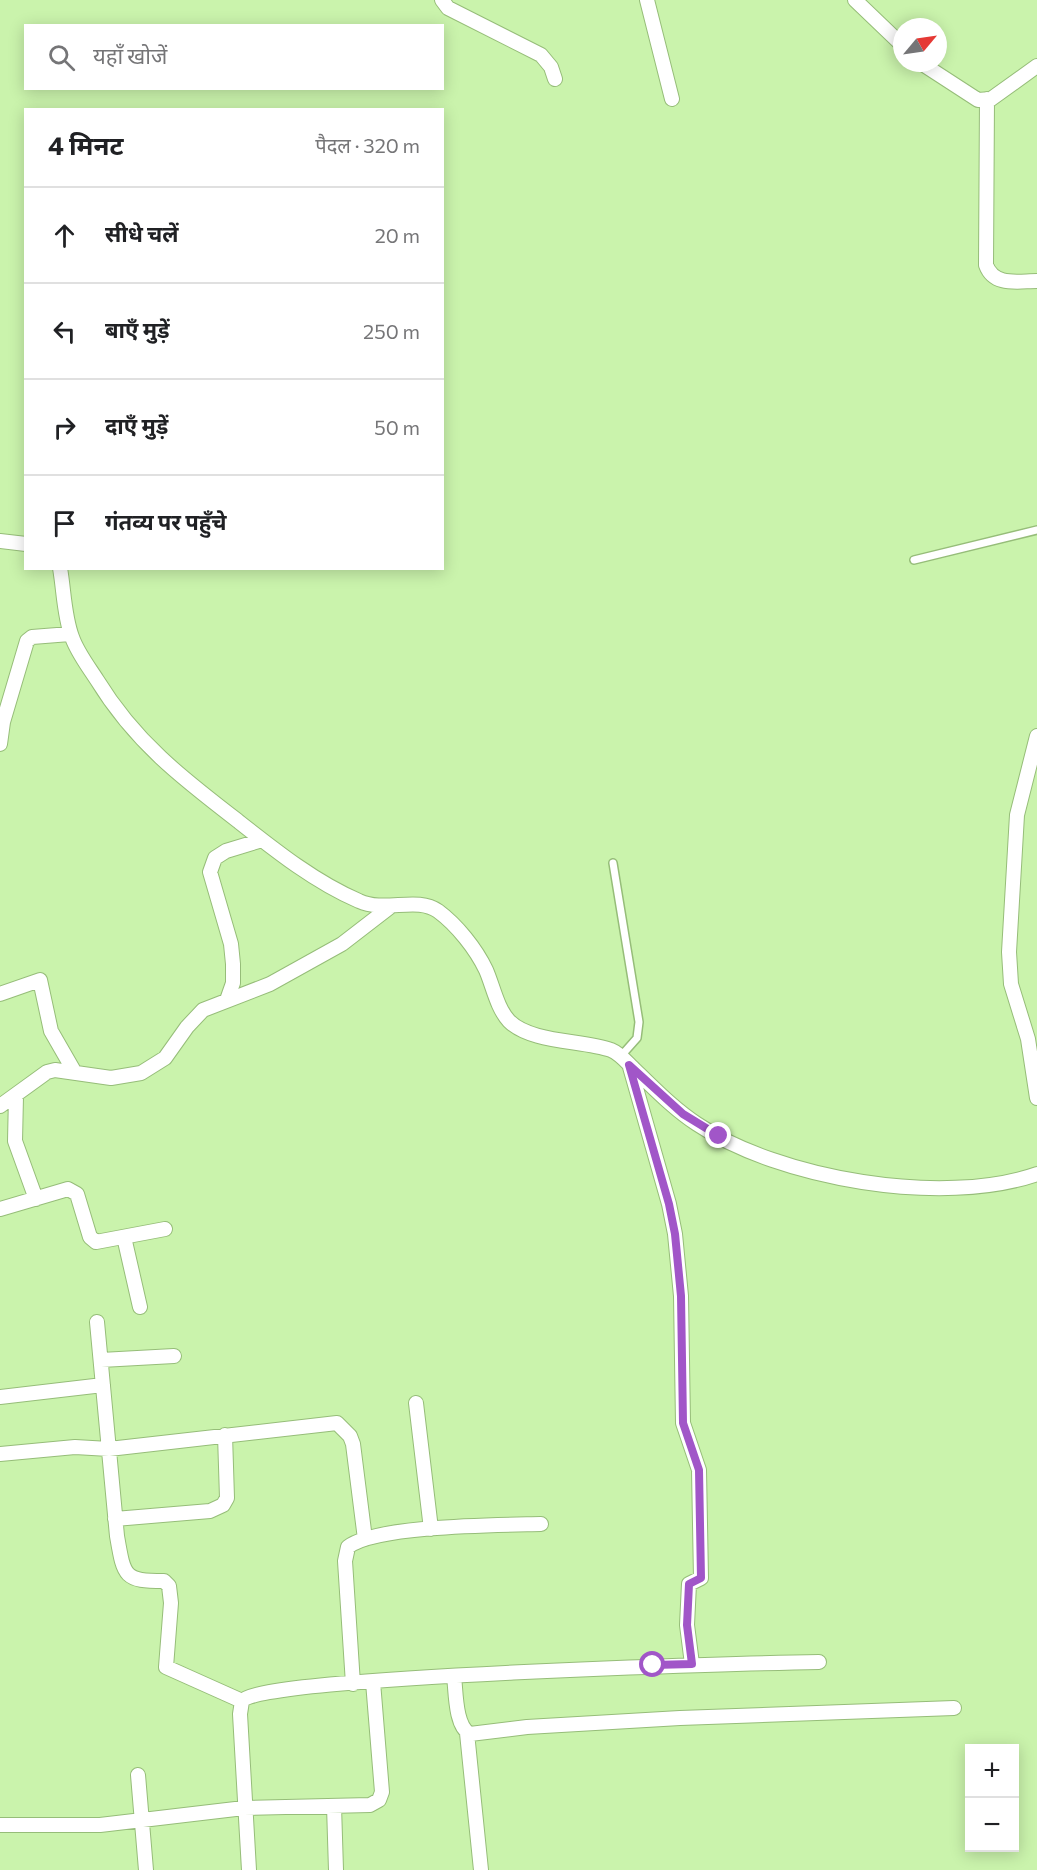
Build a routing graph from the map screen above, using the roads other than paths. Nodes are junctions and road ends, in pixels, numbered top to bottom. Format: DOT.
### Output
graph roads {
  1 [pos="442,0"];
  2 [pos="647,0"];
  3 [pos="855,0"];
  4 [pos="893,36"];
  5 [pos="1037,66"];
  6 [pos="932,72"];
  7 [pos="555,79"];
  8 [pos="672,99"];
  9 [pos="987,99"];
  10 [pos="1037,281"];
  11 [pos="1037,530"];
  12 [pos="0,541"];
  13 [pos="24,544"];
  14 [pos="914,560"];
  15 [pos="60,570"];
  16 [pos="70,634"];
  17 [pos="1037,736"];
  18 [pos="0,744"];
  19 [pos="262,840"];
  20 [pos="613,863"];
  21 [pos="390,908"];
  22 [pos="0,994"];
  23 [pos="227,1000"];
  24 [pos="1031,1029"];
  25 [pos="625,1060"];
  26 [pos="74,1071"];
  27 [pos="16,1096"];
  28 [pos="1037,1098"];
  29 [pos="0,1106"];
  30 [pos="1037,1174"];
  31 [pos="36,1199"];
  32 [pos="0,1209"];
  33 [pos="165,1229"];
  34 [pos="123,1237"];
  35 [pos="140,1307"];
  36 [pos="97,1322"];
  37 [pos="174,1356"];
  38 [pos="101,1360"];
  39 [pos="103,1385"];
  40 [pos="0,1396"];
  41 [pos="416,1403"];
  42 [pos="225,1435"];
  43 [pos="109,1449"];
  44 [pos="0,1454"];
  45 [pos="115,1519"];
  46 [pos="541,1524"];
  47 [pos="431,1529"];
  48 [pos="365,1539"];
  49 [pos="819,1662"];
  50 [pos="692,1664"];
  51 [pos="454,1676"];
  52 [pos="373,1682"];
  53 [pos="352,1684"];
  54 [pos="242,1701"];
  55 [pos="954,1708"];
  56 [pos="467,1732"];
  57 [pos="138,1775"];
  58 [pos="334,1806"];
  59 [pos="244,1808"];
  60 [pos="140,1821"];
  61 [pos="0,1825"];
  62 [pos="146,1870"];
  63 [pos="249,1870"];
  64 [pos="336,1870"];
  65 [pos="481,1870"];
  1 -- 7 [label="street"];
  2 -- 8 [label="street"];
  3 -- 4 [label="street"];
  5 -- 9 [label="street"];
  6 -- 9 [label="street"];
  9 -- 10 [label="street"];
  11 -- 14 [label="lane"];
  12 -- 13 [label="street"];
  15 -- 16 [label="street"];
  16 -- 18 [label="street"];
  16 -- 19 [label="street"];
  17 -- 24 [label="street"];
  19 -- 21 [label="street"];
  19 -- 23 [label="street"];
  20 -- 25 [label="lane"];
  21 -- 23 [label="street"];
  21 -- 25 [label="street"];
  22 -- 26 [label="street"];
  23 -- 26 [label="street"];
  24 -- 28 [label="street"];
  25 -- 30 [label="street"];
  25 -- 50 [label="street"];
  26 -- 27 [label="street"];
  27 -- 29 [label="street"];
  27 -- 31 [label="street"];
  31 -- 32 [label="street"];
  31 -- 34 [label="street"];
  33 -- 34 [label="street"];
  34 -- 35 [label="street"];
  36 -- 38 [label="street"];
  37 -- 38 [label="street"];
  38 -- 39 [label="street"];
  39 -- 40 [label="street"];
  39 -- 43 [label="street"];
  41 -- 47 [label="street"];
  42 -- 43 [label="street"];
  42 -- 45 [label="street"];
  42 -- 48 [label="street"];
  43 -- 44 [label="street"];
  43 -- 45 [label="street"];
  45 -- 54 [label="street"];
  46 -- 47 [label="street"];
  47 -- 48 [label="street"];
  48 -- 53 [label="street"];
  49 -- 50 [label="street"];
  50 -- 51 [label="street"];
  51 -- 52 [label="street"];
  51 -- 56 [label="street"];
  52 -- 53 [label="street"];
  52 -- 58 [label="street"];
  53 -- 54 [label="street"];
  54 -- 59 [label="street"];
  55 -- 56 [label="street"];
  56 -- 65 [label="street"];
  57 -- 60 [label="street"];
  58 -- 59 [label="street"];
  58 -- 64 [label="street"];
  59 -- 60 [label="street"];
  59 -- 63 [label="street"];
  60 -- 61 [label="street"];
  60 -- 62 [label="street"];
}
